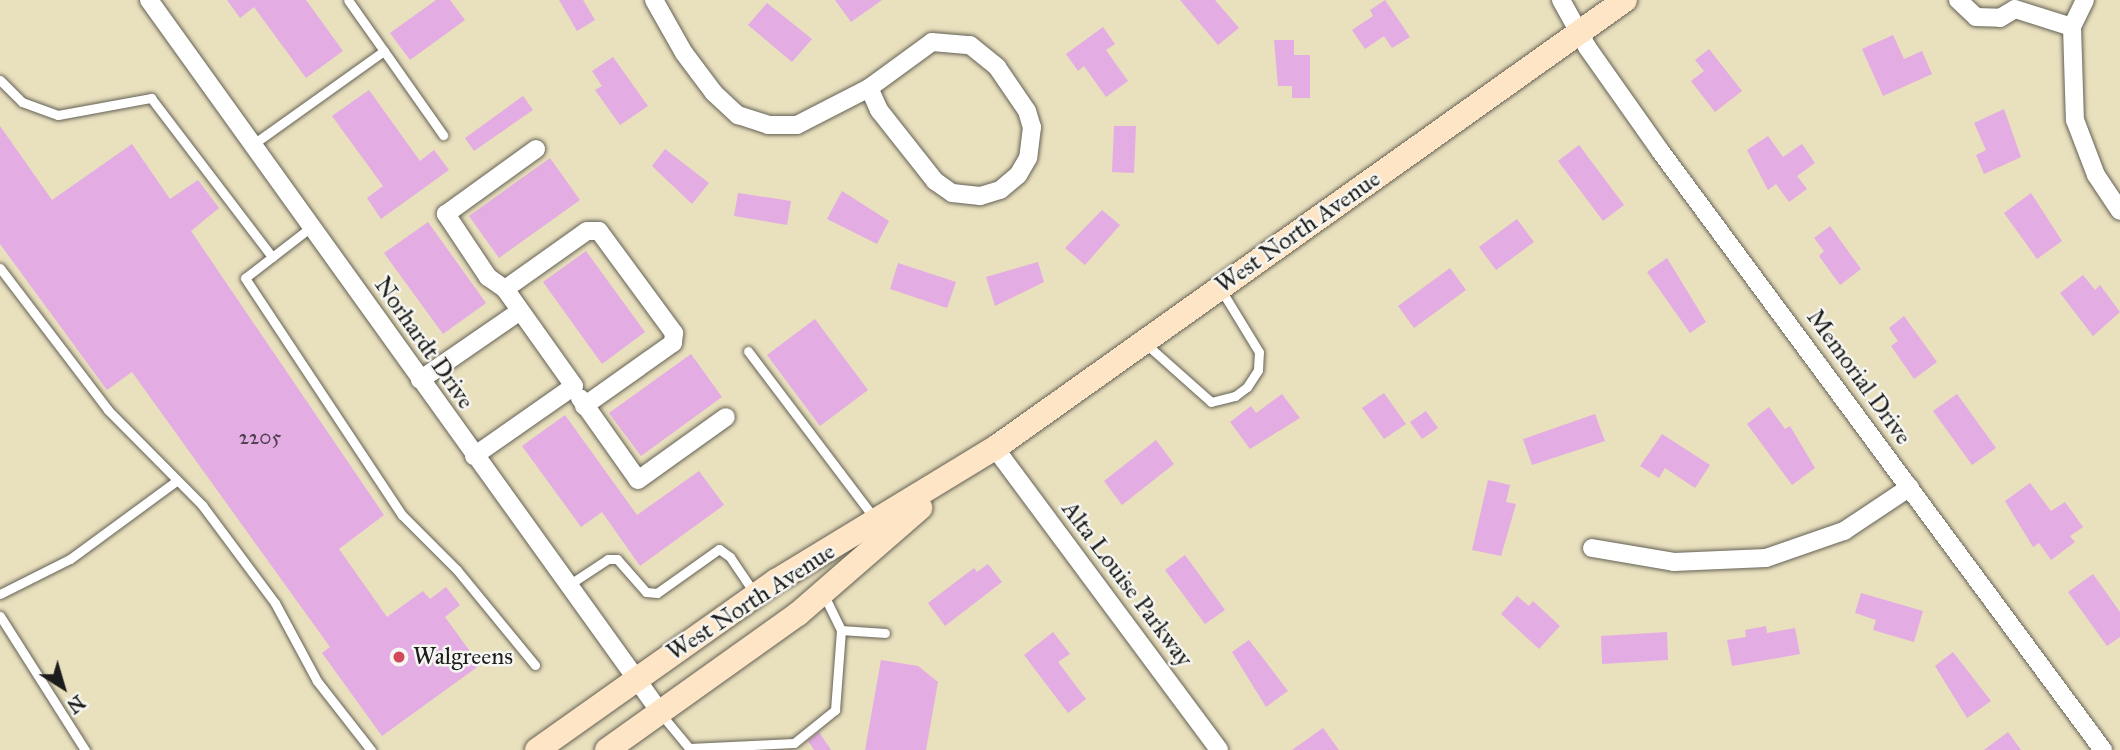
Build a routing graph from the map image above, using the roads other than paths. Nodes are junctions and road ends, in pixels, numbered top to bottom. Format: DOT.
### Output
graph roads {
  1 [pos="149,0"];
  2 [pos="348,0"];
  3 [pos="654,0"];
  4 [pos="1560,0"];
  5 [pos="1625,0"];
  6 [pos="1958,0"];
  7 [pos="2085,0"];
  8 [pos="2014,5"];
  9 [pos="2071,27"];
  10 [pos="1579,32"];
  11 [pos="384,51"];
  12 [pos="0,80"];
  13 [pos="869,88"];
  14 [pos="443,135"];
  15 [pos="252,145"];
  16 [pos="536,149"];
  17 [pos="2120,211"];
  18 [pos="311,227"];
  19 [pos="272,257"];
  20 [pos="0,268"];
  21 [pos="1220,287"];
  22 [pos="505,289"];
  23 [pos="520,311"];
  24 [pos="1143,342"];
  25 [pos="748,351"];
  26 [pos="420,380"];
  27 [pos="574,386"];
  28 [pos="584,406"];
  29 [pos="726,417"];
  30 [pos="995,447"];
  31 [pos="474,456"];
  32 [pos="176,481"];
  33 [pos="1910,487"];
  34 [pos="882,528"];
  35 [pos="1592,548"];
  36 [pos="567,587"];
  37 [pos="822,593"];
  38 [pos="0,594"];
  39 [pos="756,596"];
  40 [pos="0,616"];
  41 [pos="841,629"];
  42 [pos="886,633"];
  43 [pos="535,665"];
  44 [pos="634,680"];
  45 [pos="660,712"];
  46 [pos="689,749"];
  47 [pos="85,750"];
  48 [pos="371,750"];
  49 [pos="537,750"];
  50 [pos="607,750"];
  51 [pos="1219,750"];
  52 [pos="2103,750"];
  1 -- 15 [label="street, Norhardt Drive"];
  2 -- 11 [label="lane"];
  3 -- 13 [label="street"];
  4 -- 10 [label="street, Memorial Drive"];
  5 -- 10 [label="main road, West North Avenue"];
  6 -- 8 [label="street"];
  7 -- 9 [label="street"];
  8 -- 9 [label="street"];
  9 -- 17 [label="street"];
  10 -- 21 [label="main road, West North Avenue"];
  10 -- 33 [label="street, Memorial Drive"];
  11 -- 14 [label="lane"];
  11 -- 15 [label="lane"];
  12 -- 19 [label="lane"];
  13 -- 13 [label="street"];
  15 -- 18 [label="street, Norhardt Drive"];
  16 -- 22 [label="street"];
  18 -- 19 [label="lane"];
  18 -- 26 [label="street, Norhardt Drive"];
  19 -- 43 [label="lane"];
  20 -- 32 [label="lane"];
  21 -- 24 [label="main road, West North Avenue"];
  21 -- 24 [label="lane"];
  22 -- 23 [label="street"];
  22 -- 28 [label="street"];
  23 -- 26 [label="street"];
  23 -- 27 [label="street"];
  24 -- 30 [label="main road, West North Avenue"];
  25 -- 34 [label="lane"];
  26 -- 31 [label="street, Norhardt Drive"];
  27 -- 28 [label="street"];
  27 -- 31 [label="street"];
  28 -- 29 [label="street"];
  30 -- 34 [label="main road, West North Avenue"];
  30 -- 51 [label="street, Alta Louise Parkway"];
  31 -- 36 [label="street, Norhardt Drive"];
  32 -- 38 [label="lane"];
  32 -- 48 [label="lane"];
  33 -- 35 [label="street"];
  33 -- 52 [label="street, Memorial Drive"];
  34 -- 37 [label="main road, West North Avenue"];
  34 -- 39 [label="main road, West North Avenue"];
  36 -- 39 [label="lane"];
  36 -- 44 [label="street, Norhardt Drive"];
  37 -- 41 [label="lane"];
  37 -- 45 [label="main road, West North Avenue"];
  39 -- 44 [label="main road, West North Avenue"];
  40 -- 47 [label="lane"];
  41 -- 42 [label="lane"];
  41 -- 46 [label="lane"];
  44 -- 45 [label="street, Norhardt Drive"];
  44 -- 49 [label="main road, West North Avenue"];
  45 -- 46 [label="lane"];
  45 -- 50 [label="main road, West North Avenue"];
}
